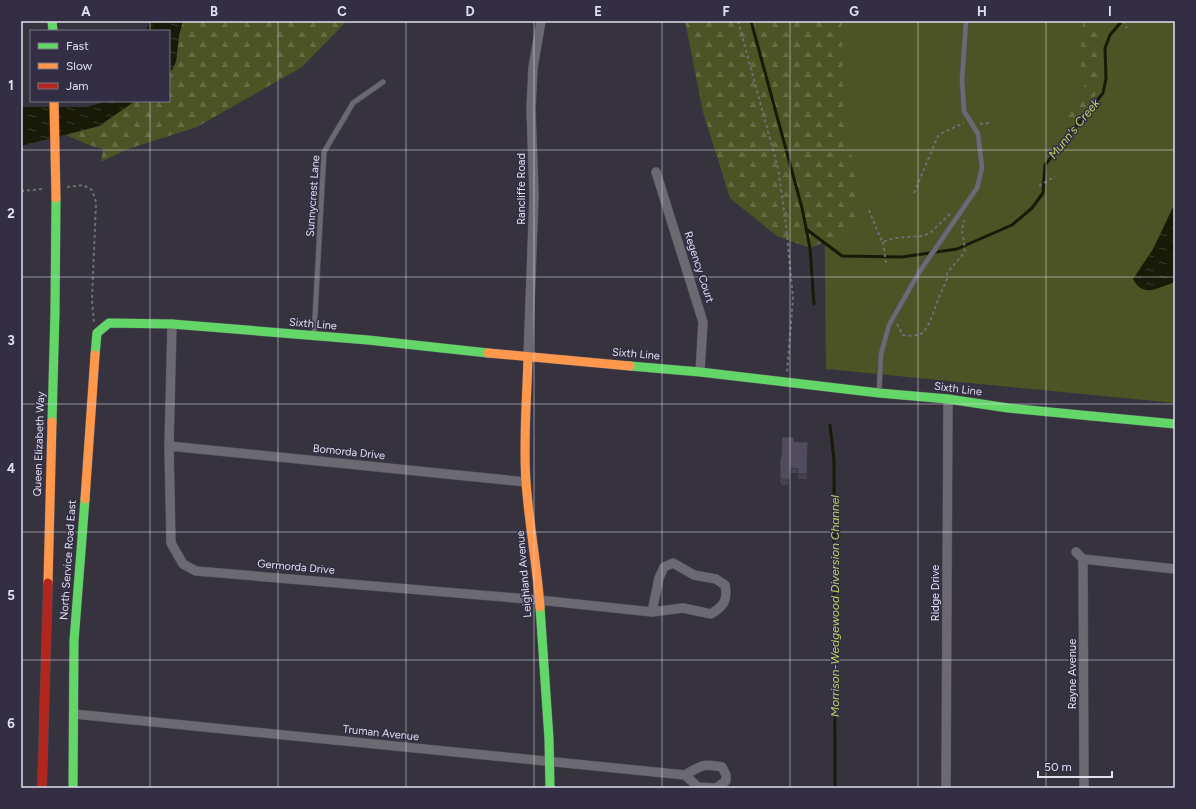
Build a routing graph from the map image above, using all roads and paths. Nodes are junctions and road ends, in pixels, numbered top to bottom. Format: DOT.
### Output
graph roads {
  1 [pos="540,21"];
  2 [pos="738,21"];
  3 [pos="966,21"];
  4 [pos="1123,21"];
  5 [pos="1127,28"];
  6 [pos="383,82"];
  7 [pos="54,102"];
  8 [pos="970,120"];
  9 [pos="990,123"];
  10 [pos="656,172"];
  11 [pos="1055,176"];
  12 [pos="1039,186"];
  13 [pos="60,187"];
  14 [pos="44,189"];
  15 [pos="21,191"];
  16 [pos="914,193"];
  17 [pos="966,204"];
  18 [pos="869,210"];
  19 [pos="883,242"];
  20 [pos="886,263"];
  21 [pos="893,318"];
  22 [pos="172,324"];
  23 [pos="97,333"];
  24 [pos="314,336"];
  25 [pos="528,357"];
  26 [pos="700,372"];
  27 [pos="786,382"];
  28 [pos="879,393"];
  29 [pos="948,399"];
  30 [pos="1175,424"];
  31 [pos="169,446"];
  32 [pos="526,482"];
  33 [pos="1076,552"];
  34 [pos="1084,559"];
  35 [pos="1175,569"];
  36 [pos="539,600"];
  37 [pos="652,612"];
  38 [pos="74,714"];
  39 [pos="550,761"];
  40 [pos="685,775"];
  41 [pos="42,788"];
  42 [pos="72,788"];
  43 [pos="550,788"];
  44 [pos="946,788"];
  45 [pos="1084,788"];
  1 -- 25 [label="street, Rancliffe Road"];
  2 -- 27 [label="path"];
  3 -- 8 [label="lane"];
  4 -- 5 [label="path"];
  6 -- 24 [label="lane, Sunnycrest Lane"];
  7 -- 41 [label="main road, Queen Elizabeth Way, bridge"];
  8 -- 9 [label="path"];
  8 -- 16 [label="path"];
  8 -- 17 [label="lane"];
  10 -- 26 [label="street, Regency Court"];
  11 -- 12 [label="path"];
  13 -- 23 [label="path"];
  14 -- 15 [label="path"];
  17 -- 19 [label="path"];
  17 -- 21 [label="lane"];
  17 -- 21 [label="path"];
  18 -- 19 [label="path"];
  19 -- 20 [label="path"];
  21 -- 28 [label="lane"];
  22 -- 23 [label="main road, Sixth Line"];
  22 -- 24 [label="main road, Sixth Line"];
  22 -- 31 [label="street, Germorda Drive"];
  23 -- 38 [label="main road, North Service Road East"];
  24 -- 25 [label="main road, Sixth Line"];
  25 -- 26 [label="main road, Sixth Line"];
  25 -- 32 [label="main road, Leighland Avenue"];
  26 -- 27 [label="main road, Sixth Line"];
  27 -- 28 [label="main road, Sixth Line"];
  28 -- 29 [label="main road, Sixth Line"];
  29 -- 30 [label="main road, Sixth Line"];
  29 -- 44 [label="street, Ridge Drive"];
  31 -- 32 [label="street, Bomorda Drive"];
  31 -- 36 [label="street, Germorda Drive"];
  32 -- 36 [label="main road, Leighland Avenue"];
  33 -- 34 [label="street"];
  34 -- 35 [label="street"];
  34 -- 45 [label="street, Rayne Avenue"];
  36 -- 37 [label="street, Germorda Drive"];
  36 -- 39 [label="main road, Leighland Avenue"];
  37 -- 37 [label="street, Germorda Drive"];
  38 -- 39 [label="street, Truman Avenue"];
  38 -- 42 [label="main road, North Service Road East"];
  39 -- 40 [label="street, Truman Avenue"];
  39 -- 43 [label="main road, Leighland Avenue"];
}
